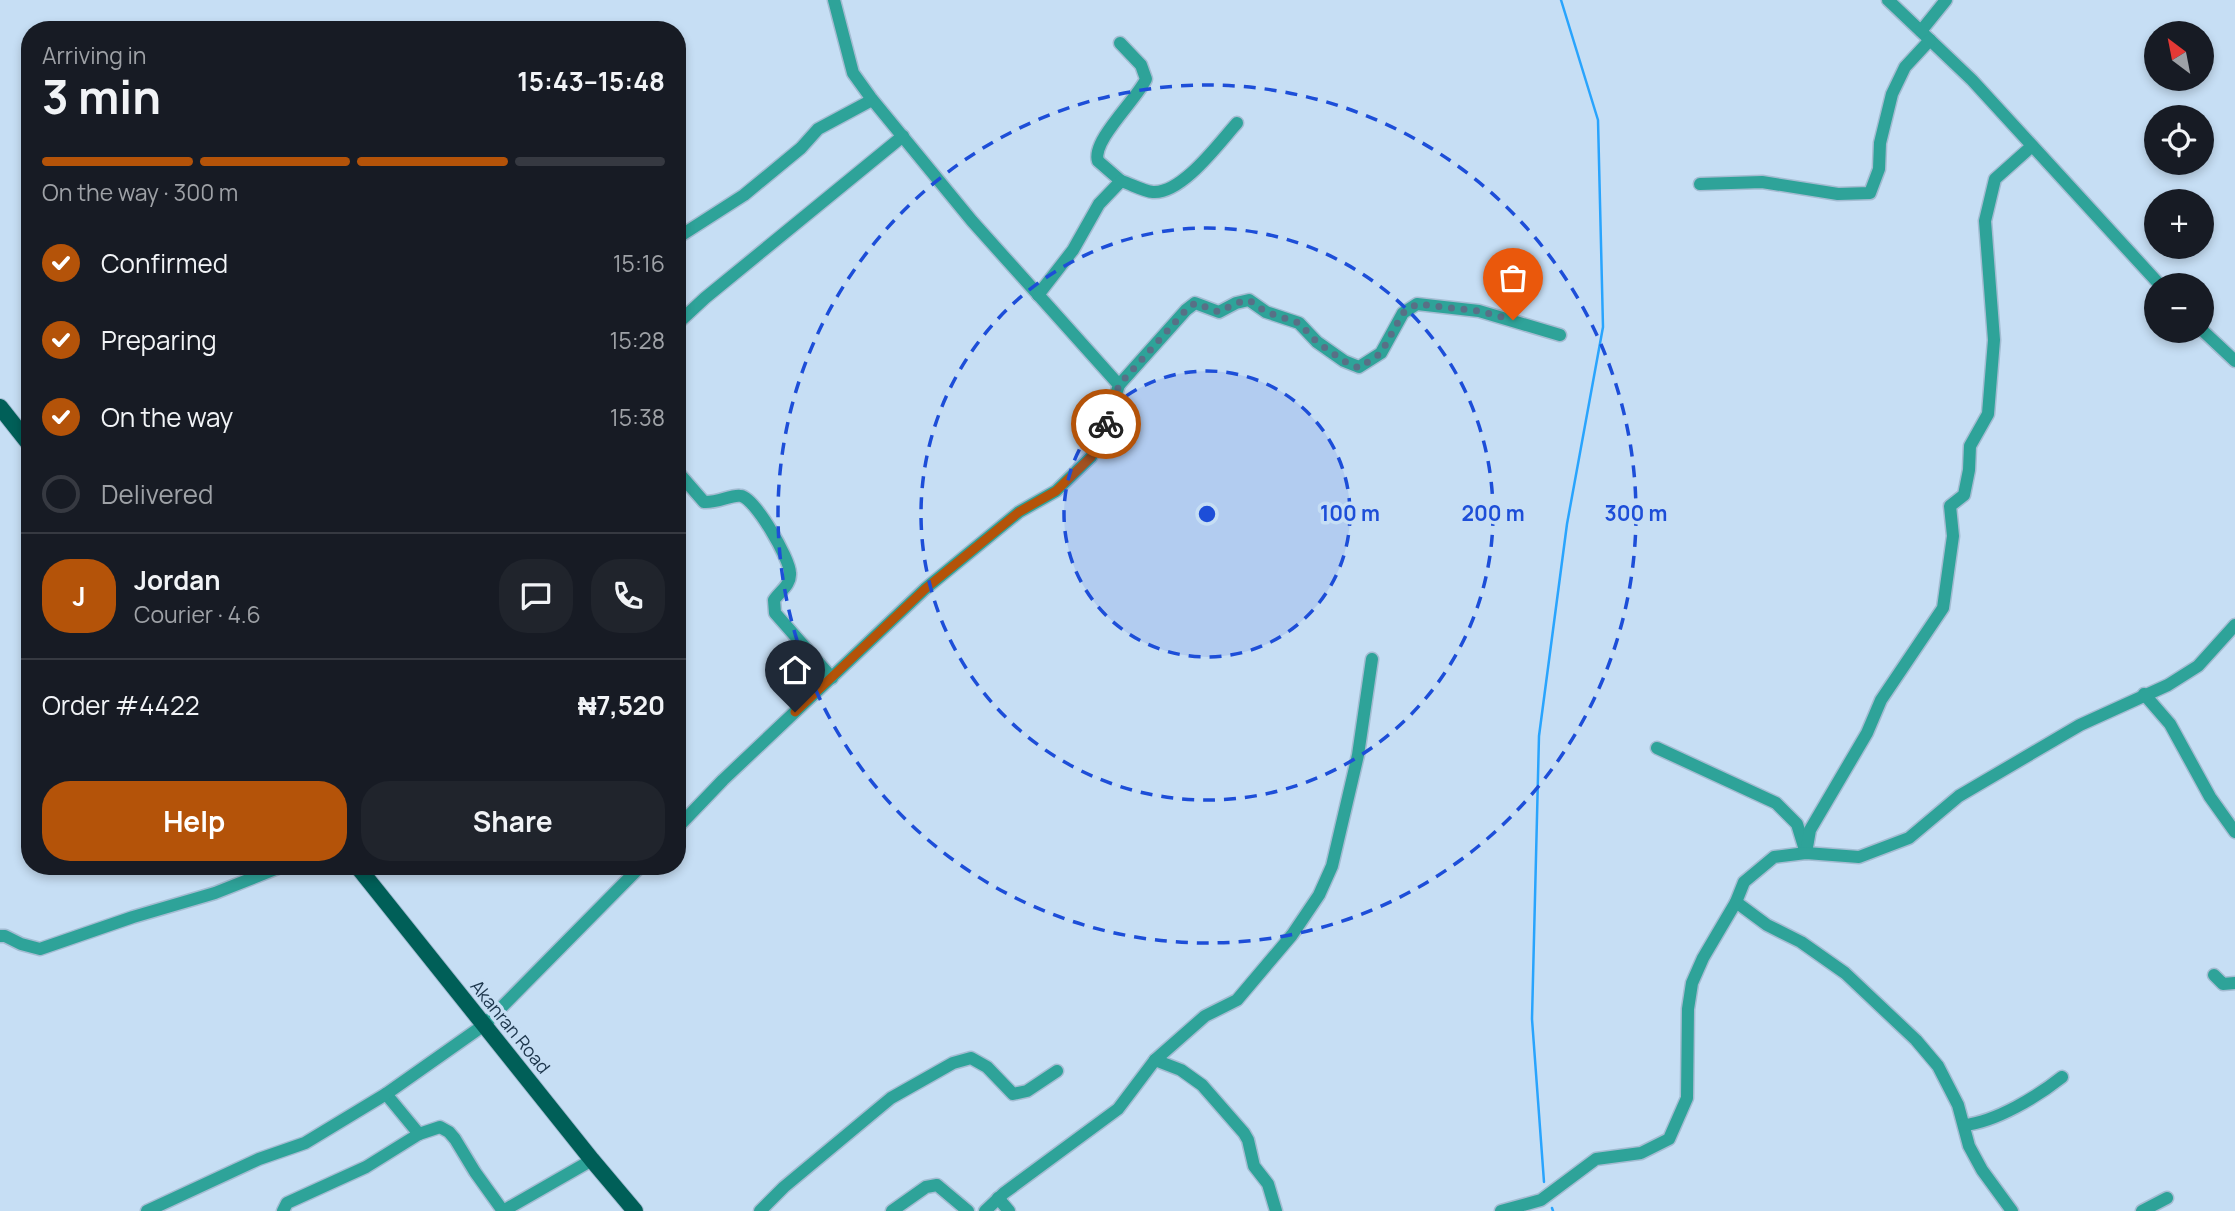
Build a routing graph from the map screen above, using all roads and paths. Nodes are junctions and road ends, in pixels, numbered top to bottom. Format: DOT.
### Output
graph roads {
  1 [pos="834,0"];
  2 [pos="1888,0"];
  3 [pos="1946,0"];
  4 [pos="1926,36"];
  5 [pos="1120,43"];
  6 [pos="872,100"];
  7 [pos="1237,123"];
  8 [pos="903,136"];
  9 [pos="2032,146"];
  10 [pos="1121,181"];
  11 [pos="1700,184"];
  12 [pos="686,232"];
  13 [pos="2149,273"];
  14 [pos="1038,295"];
  15 [pos="686,316"];
  16 [pos="1560,335"];
  17 [pos="2214,341"];
  18 [pos="2235,361"];
  19 [pos="1119,385"];
  20 [pos="0,407"];
  21 [pos="21,434"];
  22 [pos="686,481"];
  23 [pos="2235,625"];
  24 [pos="1372,659"];
  25 [pos="832,678"];
  26 [pos="2144,694"];
  27 [pos="1657,748"];
  28 [pos="686,819"];
  29 [pos="2235,832"];
  30 [pos="1806,853"];
  31 [pos="260,875"];
  32 [pos="364,875"];
  33 [pos="632,875"];
  34 [pos="1736,902"];
  35 [pos="0,936"];
  36 [pos="2214,975"];
  37 [pos="2235,983"];
  38 [pos="484,1025"];
  39 [pos="1155,1060"];
  40 [pos="1056,1071"];
  41 [pos="2062,1077"];
  42 [pos="386,1094"];
  43 [pos="1964,1125"];
  44 [pos="419,1134"];
  45 [pos="592,1160"];
  46 [pos="998,1198"];
  47 [pos="2167,1198"];
  48 [pos="632,1210"];
  49 [pos="147,1211"];
  50 [pos="283,1211"];
  51 [pos="760,1211"];
  52 [pos="892,1211"];
  53 [pos="968,1211"];
  54 [pos="985,1211"];
  55 [pos="1009,1211"];
  56 [pos="1276,1211"];
  57 [pos="1501,1211"];
  58 [pos="2012,1211"];
  59 [pos="2142,1211"];
  1 -- 6 [label="street"];
  2 -- 4 [label="street"];
  3 -- 4 [label="street"];
  4 -- 9 [label="street"];
  4 -- 11 [label="street"];
  5 -- 10 [label="street"];
  6 -- 8 [label="street"];
  6 -- 12 [label="street"];
  7 -- 10 [label="street"];
  8 -- 14 [label="street"];
  8 -- 15 [label="street"];
  9 -- 13 [label="street"];
  9 -- 30 [label="street"];
  10 -- 14 [label="street"];
  14 -- 19 [label="street"];
  16 -- 19 [label="street"];
  17 -- 18 [label="street"];
  19 -- 25 [label="street"];
  20 -- 21 [label="main road"];
  22 -- 25 [label="street"];
  23 -- 26 [label="street"];
  24 -- 39 [label="street"];
  25 -- 28 [label="street"];
  26 -- 29 [label="street"];
  26 -- 30 [label="street"];
  27 -- 30 [label="street"];
  30 -- 34 [label="street"];
  31 -- 35 [label="street"];
  32 -- 38 [label="main road, Akanran Road"];
  33 -- 38 [label="street"];
  34 -- 43 [label="street"];
  34 -- 57 [label="street"];
  36 -- 37 [label="street"];
  38 -- 42 [label="street"];
  38 -- 45 [label="main road, Akanran Road"];
  39 -- 46 [label="street"];
  39 -- 56 [label="street"];
  40 -- 51 [label="street"];
  41 -- 43 [label="street"];
  42 -- 44 [label="street"];
  42 -- 49 [label="street"];
  43 -- 58 [label="street"];
  44 -- 45 [label="street"];
  44 -- 50 [label="street"];
  45 -- 48 [label="main road, Akanran Road"];
  46 -- 54 [label="street"];
  46 -- 55 [label="street"];
  47 -- 59 [label="street"];
  52 -- 53 [label="street"];
}
